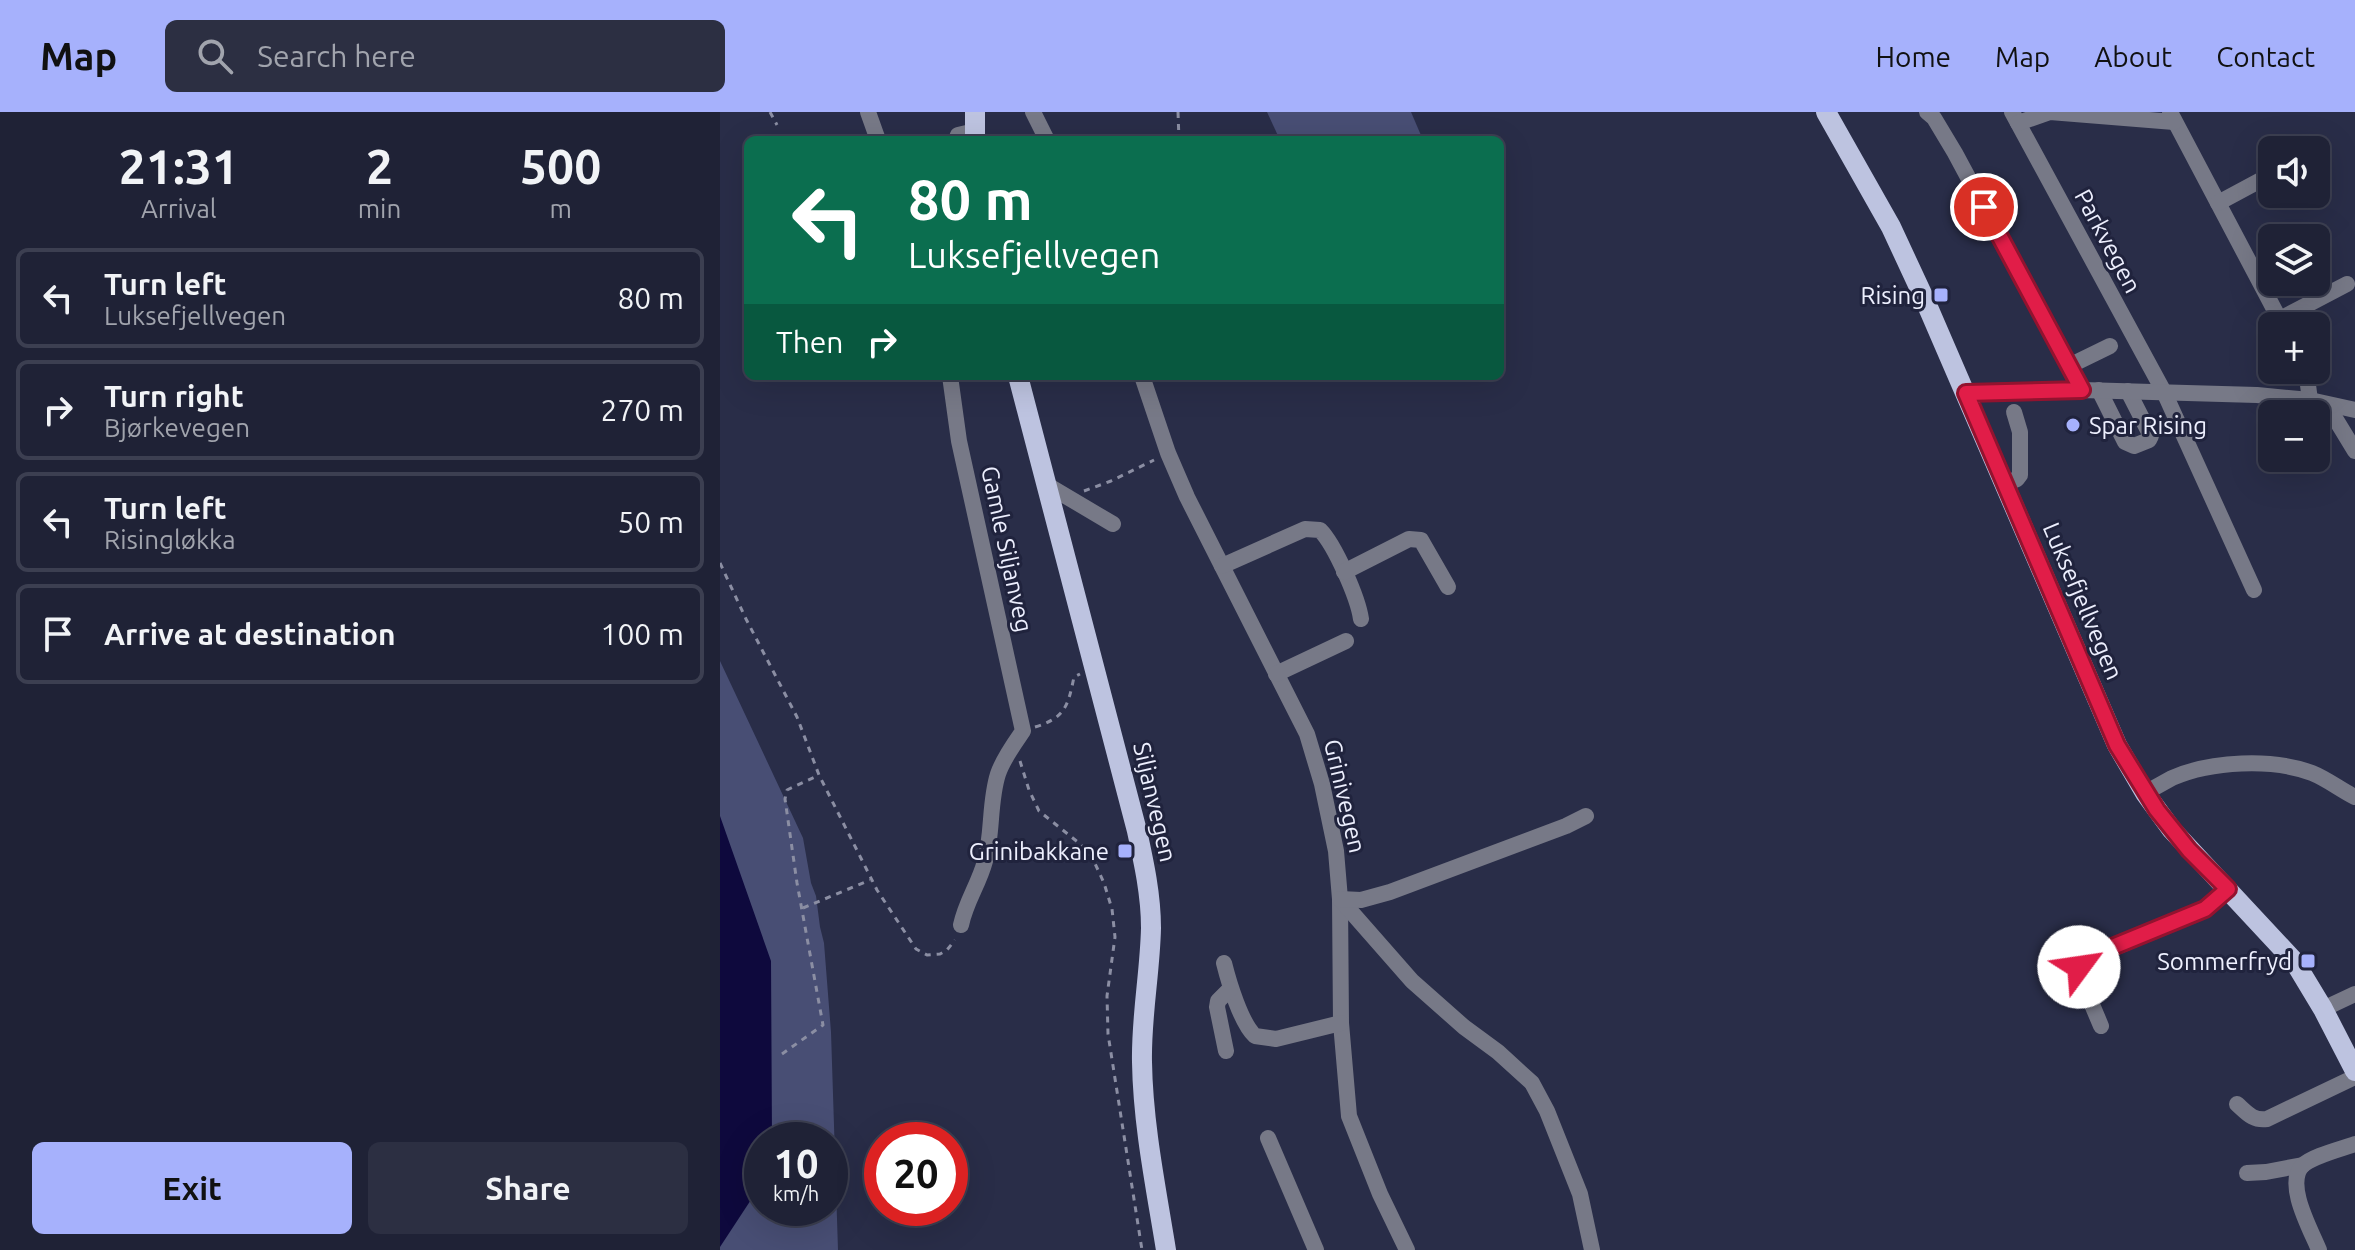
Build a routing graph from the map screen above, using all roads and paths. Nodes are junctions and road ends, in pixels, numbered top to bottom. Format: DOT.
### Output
graph roads {
  1 [pos="770,112"];
  2 [pos="868,112"];
  3 [pos="1033,112"];
  4 [pos="1178,112"];
  5 [pos="1826,112"];
  6 [pos="1927,112"];
  7 [pos="2015,117"];
  8 [pos="2172,117"];
  9 [pos="777,125"];
  10 [pos="877,136"];
  11 [pos="1045,136"];
  12 [pos="1179,136"];
  13 [pos="2258,182"];
  14 [pos="2218,203"];
  15 [pos="2347,284"];
  16 [pos="2276,312"];
  17 [pos="2300,312"];
  18 [pos="2110,346"];
  19 [pos="2069,366"];
  20 [pos="951,380"];
  21 [pos="1019,380"];
  22 [pos="1143,380"];
  23 [pos="2090,390"];
  24 [pos="2128,391"];
  25 [pos="2164,392"];
  26 [pos="1966,393"];
  27 [pos="2296,400"];
  28 [pos="2330,405"];
  29 [pos="2355,410"];
  30 [pos="2014,412"];
  31 [pos="2330,418"];
  32 [pos="2355,451"];
  33 [pos="1168,453"];
  34 [pos="2005,484"];
  35 [pos="1047,485"];
  36 [pos="1068,497"];
  37 [pos="1113,524"];
  38 [pos="720,563"];
  39 [pos="1222,566"];
  40 [pos="1344,572"];
  41 [pos="1448,587"];
  42 [pos="2254,590"];
  43 [pos="1361,619"];
  44 [pos="1346,641"];
  45 [pos="1094,667"];
  46 [pos="1276,674"];
  47 [pos="1019,736"];
  48 [pos="819,775"];
  49 [pos="2145,793"];
  50 [pos="2355,797"];
  51 [pos="1586,816"];
  52 [pos="871,880"];
  53 [pos="2228,889"];
  54 [pos="1340,899"];
  55 [pos="803,908"];
  56 [pos="961,925"];
  57 [pos="1224,963"];
  58 [pos="1230,989"];
  59 [pos="2355,994"];
  60 [pos="2323,1009"];
  61 [pos="1341,1023"];
  62 [pos="2101,1026"];
  63 [pos="1226,1051"];
  64 [pos="782,1054"];
  65 [pos="2355,1071"];
  66 [pos="2355,1077"];
  67 [pos="2237,1104"];
  68 [pos="1268,1138"];
  69 [pos="2355,1144"];
  70 [pos="2303,1165"];
  71 [pos="2247,1173"];
  72 [pos="1587,1247"];
  73 [pos="1142,1250"];
  74 [pos="1166,1250"];
  75 [pos="1316,1250"];
  76 [pos="1407,1250"];
  77 [pos="2319,1250"];
  1 -- 9 [label="path"];
  2 -- 10 [label="street"];
  3 -- 11 [label="street"];
  4 -- 12 [label="path"];
  5 -- 26 [label="main road, Luksefjellvegen"];
  6 -- 19 [label="street"];
  7 -- 8 [label="street"];
  7 -- 25 [label="street, Parkvegen"];
  8 -- 14 [label="street"];
  13 -- 14 [label="street"];
  14 -- 16 [label="street"];
  15 -- 17 [label="street"];
  18 -- 19 [label="street"];
  19 -- 23 [label="street"];
  20 -- 47 [label="street, Gamle Siljanveg"];
  21 -- 35 [label="main road, Siljanvegen"];
  22 -- 33 [label="street, Grinivegen"];
  23 -- 24 [label="street"];
  23 -- 24 [label="street"];
  23 -- 26 [label="street"];
  24 -- 25 [label="street"];
  25 -- 27 [label="street"];
  25 -- 42 [label="street, Parkvegen"];
  26 -- 34 [label="main road, Luksefjellvegen"];
  28 -- 29 [label="street"];
  30 -- 34 [label="street"];
  31 -- 32 [label="street"];
  33 -- 36 [label="path"];
  33 -- 39 [label="street, Grinivegen"];
  34 -- 49 [label="main road, Luksefjellvegen"];
  35 -- 36 [label="street"];
  35 -- 45 [label="main road, Siljanvegen"];
  36 -- 37 [label="street"];
  38 -- 48 [label="path"];
  39 -- 40 [label="street"];
  39 -- 46 [label="street, Grinivegen"];
  40 -- 41 [label="street"];
  40 -- 43 [label="street"];
  44 -- 46 [label="street"];
  45 -- 47 [label="path"];
  45 -- 74 [label="main road, Siljanvegen"];
  46 -- 54 [label="street, Grinivegen"];
  47 -- 56 [label="street"];
  47 -- 73 [label="path"];
  48 -- 52 [label="path"];
  48 -- 55 [label="path"];
  49 -- 50 [label="street"];
  49 -- 53 [label="main road, Luksefjellvegen"];
  51 -- 54 [label="street"];
  52 -- 55 [label="path"];
  52 -- 56 [label="path"];
  53 -- 60 [label="main road, Luksefjellvegen"];
  53 -- 62 [label="street"];
  54 -- 61 [label="street, Grinivegen"];
  54 -- 72 [label="street"];
  55 -- 64 [label="path"];
  57 -- 58 [label="street"];
  58 -- 61 [label="street"];
  58 -- 63 [label="street"];
  59 -- 60 [label="street"];
  60 -- 65 [label="main road, Luksefjellvegen"];
  61 -- 76 [label="street, Grinivegen"];
  66 -- 67 [label="street"];
  68 -- 75 [label="street"];
  69 -- 70 [label="street"];
  70 -- 71 [label="street"];
  70 -- 77 [label="street"];
}
